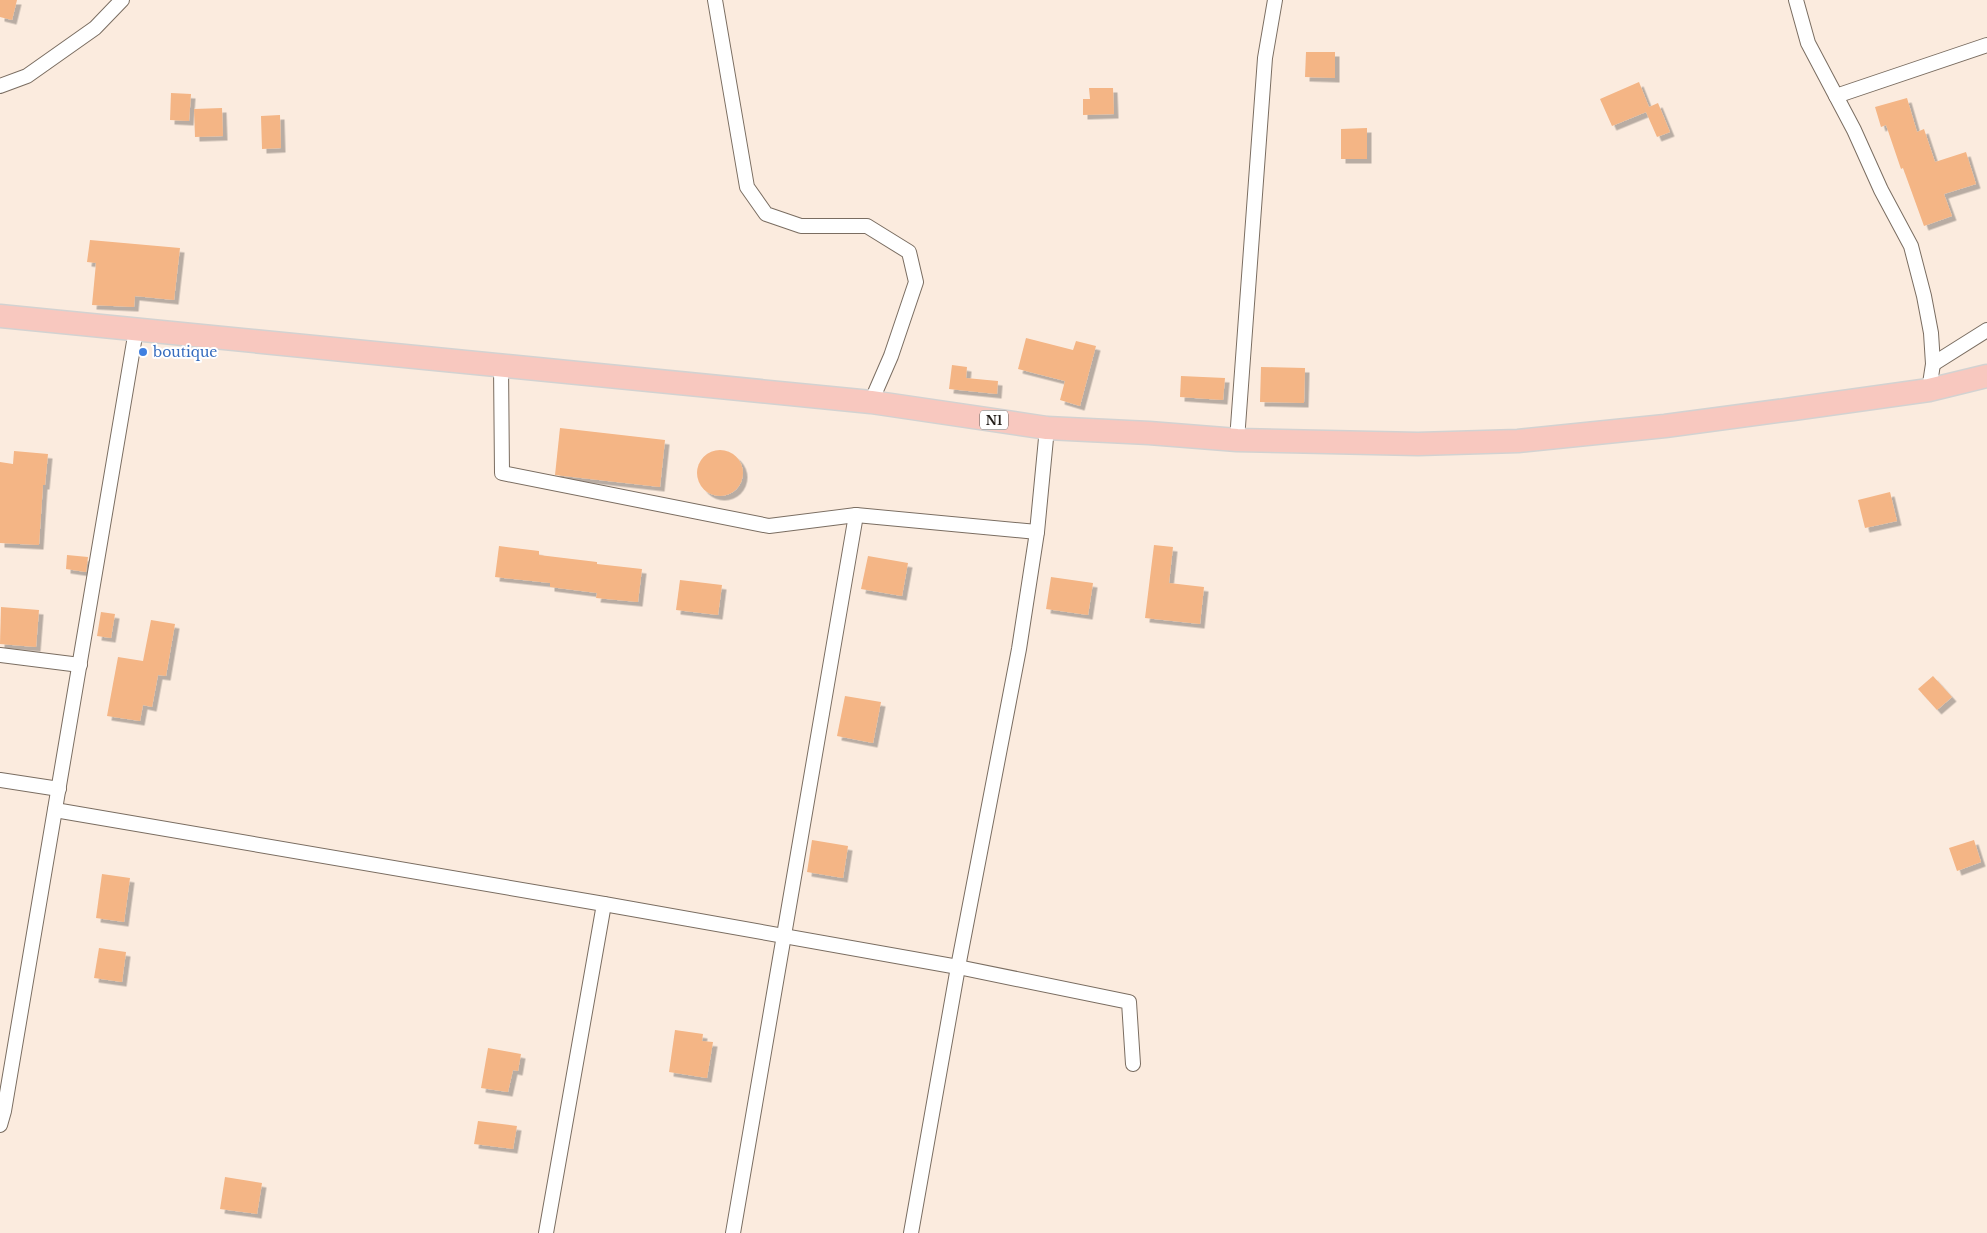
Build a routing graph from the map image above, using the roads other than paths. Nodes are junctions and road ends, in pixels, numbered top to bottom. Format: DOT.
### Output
graph roads {
  1 [pos="122,0"];
  2 [pos="715,0"];
  3 [pos="1275,0"];
  4 [pos="1796,0"];
  5 [pos="1987,45"];
  6 [pos="0,86"];
  7 [pos="1836,96"];
  8 [pos="0,316"];
  9 [pos="136,330"];
  10 [pos="1987,330"];
  11 [pos="1933,364"];
  12 [pos="501,366"];
  13 [pos="1987,376"];
  14 [pos="1930,390"];
  15 [pos="871,402"];
  16 [pos="1048,428"];
  17 [pos="1237,440"];
  18 [pos="856,515"];
  19 [pos="1037,532"];
  20 [pos="0,655"];
  21 [pos="80,665"];
  22 [pos="0,780"];
  23 [pos="59,789"];
  24 [pos="55,810"];
  25 [pos="604,904"];
  26 [pos="785,936"];
  27 [pos="958,967"];
  28 [pos="1133,1064"];
  29 [pos="0,1125"];
  30 [pos="546,1233"];
  31 [pos="733,1233"];
  32 [pos="911,1233"];
  1 -- 6 [label="street"];
  2 -- 15 [label="street"];
  3 -- 17 [label="street"];
  4 -- 7 [label="street"];
  5 -- 7 [label="street"];
  7 -- 11 [label="street"];
  8 -- 9 [label="highway, N1"];
  9 -- 12 [label="highway, N1"];
  9 -- 21 [label="street"];
  10 -- 11 [label="street"];
  11 -- 14 [label="street"];
  12 -- 15 [label="highway, N1"];
  12 -- 18 [label="street"];
  13 -- 14 [label="highway, N1"];
  14 -- 17 [label="highway, N1"];
  15 -- 16 [label="highway, N1"];
  16 -- 17 [label="highway, N1"];
  16 -- 19 [label="street"];
  18 -- 19 [label="street"];
  18 -- 26 [label="street"];
  19 -- 27 [label="street"];
  20 -- 21 [label="street"];
  21 -- 23 [label="street"];
  22 -- 23 [label="street"];
  23 -- 24 [label="street"];
  24 -- 25 [label="street"];
  24 -- 29 [label="street"];
  25 -- 26 [label="street"];
  25 -- 30 [label="street"];
  26 -- 27 [label="street"];
  26 -- 31 [label="street"];
  27 -- 28 [label="street"];
  27 -- 32 [label="street"];
}
